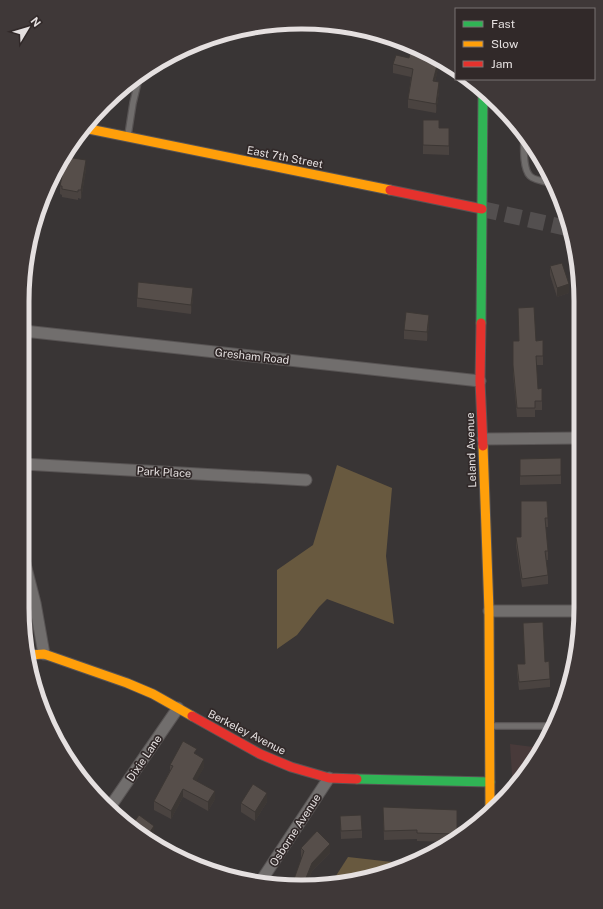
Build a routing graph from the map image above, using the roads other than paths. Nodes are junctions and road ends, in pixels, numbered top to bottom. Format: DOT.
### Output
graph roads {
  1 [pos="138,84"];
  2 [pos="483,99"];
  3 [pos="91,129"];
  4 [pos="128,137"];
  5 [pos="524,145"];
  6 [pos="546,182"];
  7 [pos="482,208"];
  8 [pos="29,332"];
  9 [pos="480,381"];
  10 [pos="574,438"];
  11 [pos="483,439"];
  12 [pos="29,464"];
  13 [pos="306,480"];
  14 [pos="29,579"];
  15 [pos="489,611"];
  16 [pos="574,611"];
  17 [pos="44,654"];
  18 [pos="33,655"];
  19 [pos="178,708"];
  20 [pos="489,726"];
  21 [pos="547,726"];
  22 [pos="329,778"];
  23 [pos="490,782"];
  24 [pos="113,803"];
  25 [pos="490,804"];
  26 [pos="263,878"];
  1 -- 4 [label="lane"];
  2 -- 7 [label="street, Leland Avenue"];
  3 -- 4 [label="street, East 7th Street"];
  4 -- 7 [label="street, East 7th Street"];
  5 -- 6 [label="lane"];
  7 -- 9 [label="street, Leland Avenue"];
  8 -- 9 [label="street, Gresham Road"];
  9 -- 11 [label="street, Leland Avenue"];
  10 -- 11 [label="street"];
  11 -- 15 [label="street, Leland Avenue"];
  12 -- 13 [label="street, Park Place"];
  14 -- 17 [label="street"];
  15 -- 16 [label="street"];
  15 -- 20 [label="street, Leland Avenue"];
  17 -- 18 [label="street, Berkeley Avenue"];
  17 -- 19 [label="street, Berkeley Avenue"];
  19 -- 22 [label="street, Berkeley Avenue"];
  19 -- 24 [label="street, Dixie Lane"];
  20 -- 21 [label="lane"];
  20 -- 23 [label="street, Leland Avenue"];
  22 -- 23 [label="street, Berkeley Avenue"];
  22 -- 26 [label="street, Osborne Avenue"];
  23 -- 25 [label="street, Leland Avenue"];
}
